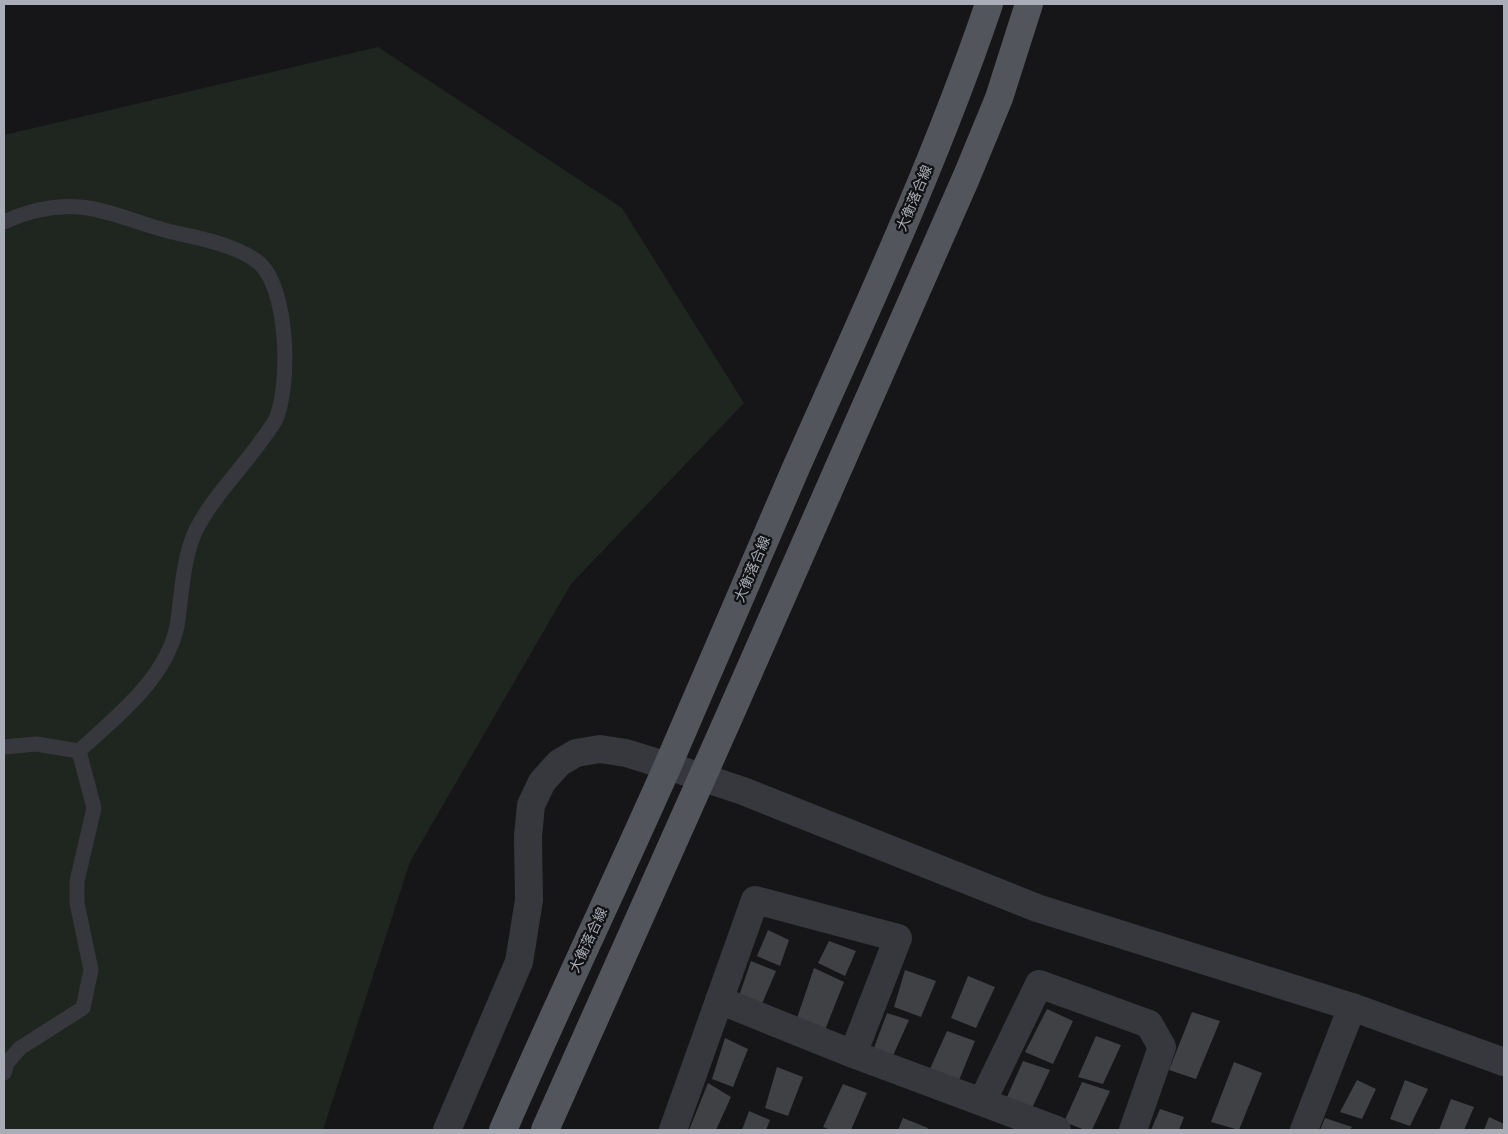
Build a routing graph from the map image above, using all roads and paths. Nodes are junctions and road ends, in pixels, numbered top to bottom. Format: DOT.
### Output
graph roads {
  1 [pos="989,4"];
  2 [pos="1029,4"];
  3 [pos="4,222"];
  4 [pos="4,747"];
  5 [pos="78,751"];
  6 [pos="668,766"];
  7 [pos="703,777"];
  8 [pos="719,1000"];
  9 [pos="1352,1007"];
  10 [pos="853,1054"];
  11 [pos="1504,1062"];
  12 [pos="4,1073"];
  13 [pos="982,1102"];
  14 [pos="447,1130"];
  15 [pos="503,1130"];
  16 [pos="545,1130"];
  17 [pos="673,1130"];
  18 [pos="1058,1130"];
  19 [pos="1133,1130"];
  20 [pos="1304,1130"];
  1 -- 6 [label="main road, 大衡落合線"];
  2 -- 7 [label="main road"];
  3 -- 5 [label="lane"];
  4 -- 5 [label="lane"];
  5 -- 12 [label="lane"];
  6 -- 7 [label="street"];
  6 -- 14 [label="street"];
  6 -- 15 [label="main road, 大衡落合線"];
  7 -- 9 [label="street"];
  7 -- 16 [label="main road"];
  8 -- 10 [label="street"];
  8 -- 10 [label="street"];
  8 -- 17 [label="street"];
  9 -- 11 [label="street"];
  9 -- 20 [label="street"];
  10 -- 13 [label="street"];
  13 -- 18 [label="street"];
  13 -- 19 [label="street"];
}
